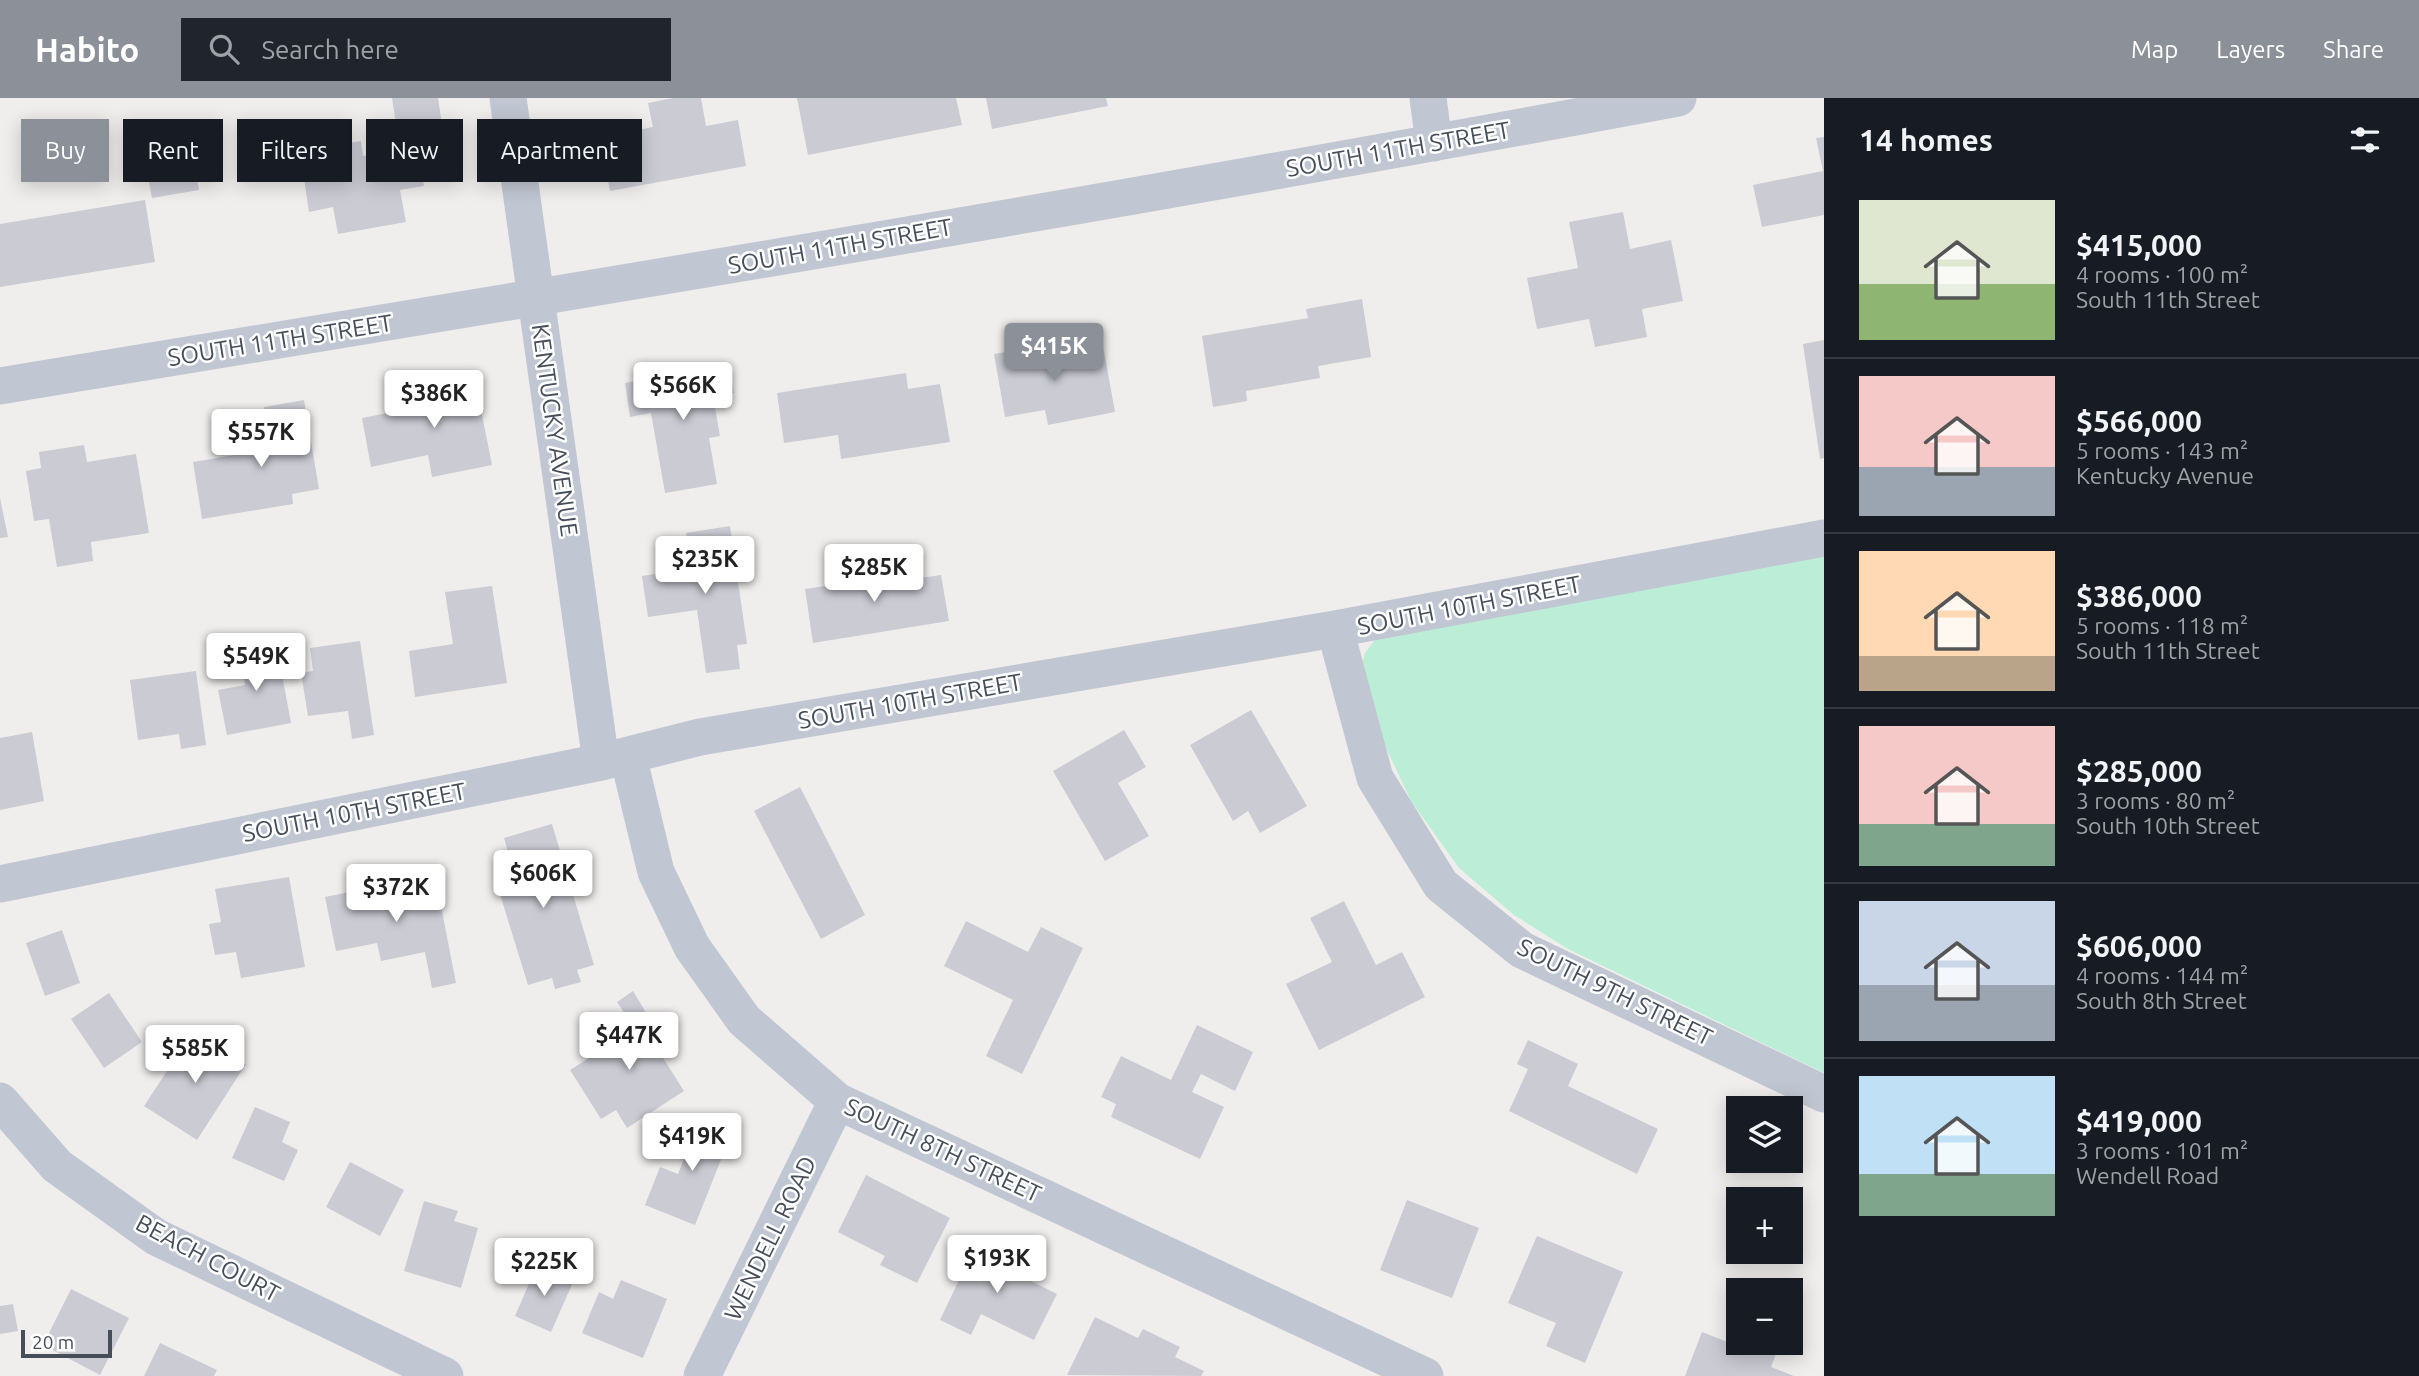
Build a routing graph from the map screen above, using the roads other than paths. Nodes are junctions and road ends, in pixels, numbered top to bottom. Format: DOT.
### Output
graph roads {
  1 [pos="508,98"];
  2 [pos="1428,98"];
  3 [pos="1678,98"];
  4 [pos="1434,143"];
  5 [pos="536,298"];
  6 [pos="0,386"];
  7 [pos="1824,538"];
  8 [pos="1335,629"];
  9 [pos="615,759"];
  10 [pos="0,884"];
  11 [pos="1824,1094"];
  12 [pos="0,1101"];
  13 [pos="837,1101"];
  14 [pos="445,1376"];
  15 [pos="702,1376"];
  16 [pos="1425,1376"];
  1 -- 5 [label="street, KENTUCKY AVENUE"];
  2 -- 4 [label="street"];
  3 -- 4 [label="street, SOUTH 11TH STREET"];
  4 -- 5 [label="street, SOUTH 11TH STREET"];
  5 -- 6 [label="street, SOUTH 11TH STREET"];
  5 -- 9 [label="street, KENTUCKY AVENUE"];
  7 -- 8 [label="street, SOUTH 10TH STREET"];
  8 -- 9 [label="street, SOUTH 10TH STREET"];
  8 -- 11 [label="street, SOUTH 9TH STREET"];
  9 -- 10 [label="street, SOUTH 10TH STREET"];
  9 -- 13 [label="street, SOUTH 8TH STREET"];
  12 -- 14 [label="street, BEACH COURT"];
  13 -- 15 [label="street, WENDELL ROAD"];
  13 -- 16 [label="street, SOUTH 8TH STREET"];
}
